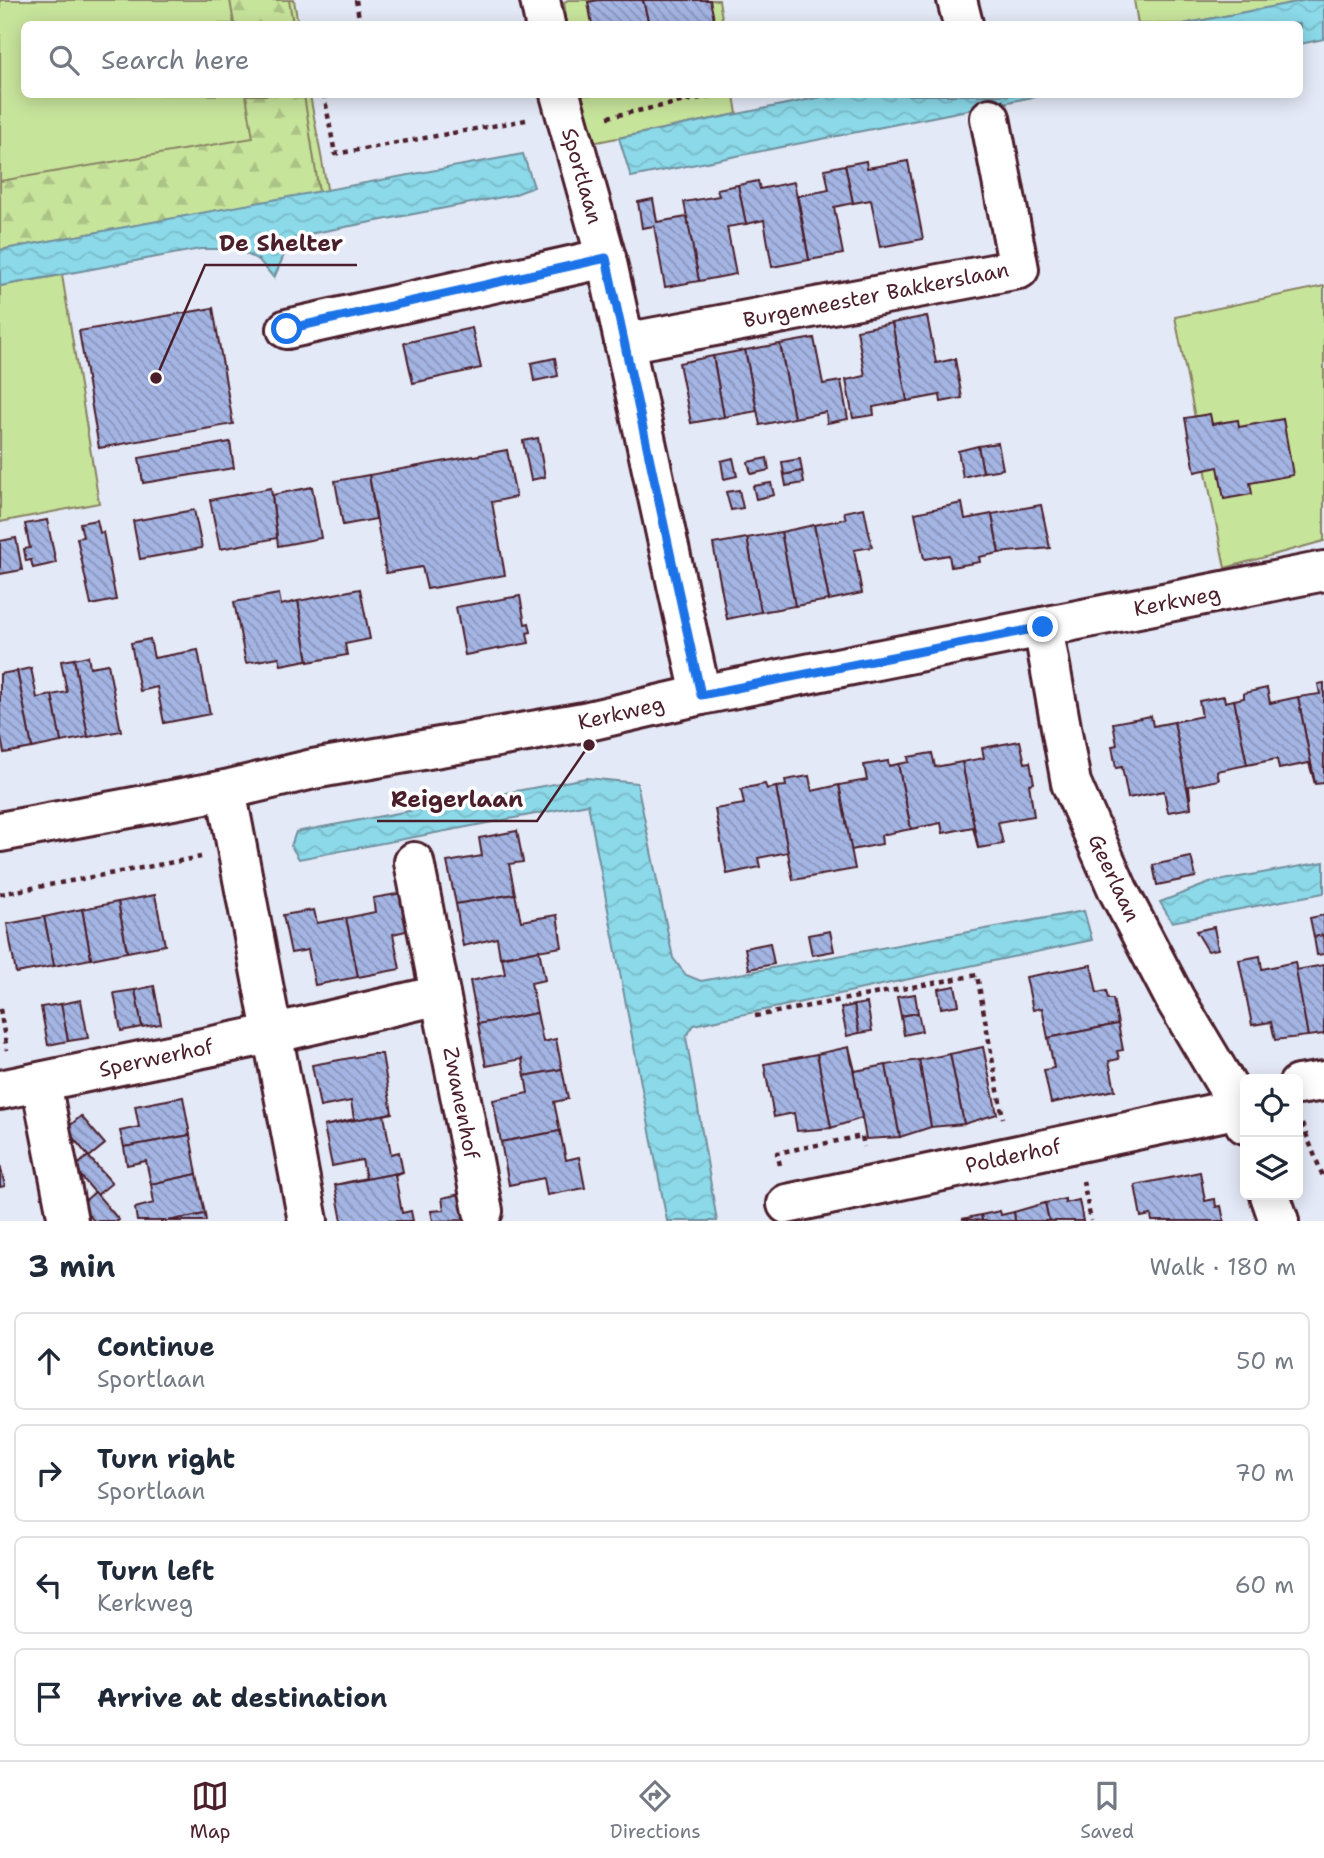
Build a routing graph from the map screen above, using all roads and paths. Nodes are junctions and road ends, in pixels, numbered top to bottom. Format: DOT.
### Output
graph roads {
  1 [pos="356,0"];
  2 [pos="540,0"];
  3 [pos="957,0"];
  4 [pos="360,21"];
  5 [pos="544,21"];
  6 [pos="962,21"];
  7 [pos="325,98"];
  8 [pos="683,98"];
  9 [pos="564,111"];
  10 [pos="990,118"];
  11 [pos="606,258"];
  12 [pos="287,329"];
  13 [pos="624,343"];
  14 [pos="1324,571"];
  15 [pos="1043,627"];
  16 [pos="701,695"];
  17 [pos="226,790"];
  18 [pos="0,832"];
  19 [pos="236,851"];
  20 [pos="414,862"];
  21 [pos="0,894"];
  22 [pos="440,995"];
  23 [pos="755,1016"];
  24 [pos="271,1034"];
  25 [pos="1324,1081"];
  26 [pos="41,1083"];
  27 [pos="1303,1084"];
  28 [pos="0,1090"];
  29 [pos="1240,1107"];
  30 [pos="1240,1113"];
  31 [pos="1303,1126"];
  32 [pos="1010,1157"];
  33 [pos="1324,1179"];
  34 [pos="1272,1200"];
  35 [pos="787,1204"];
  36 [pos="483,1210"];
  37 [pos="68,1221"];
  38 [pos="308,1221"];
  39 [pos="1279,1221"];
  1 -- 4 [label="path"];
  2 -- 5 [label="street"];
  3 -- 6 [label="street"];
  7 -- 9 [label="path"];
  8 -- 9 [label="path"];
  9 -- 11 [label="street, Sportlaan"];
  10 -- 13 [label="street, Burgemeester Bakkerslaan"];
  11 -- 12 [label="street"];
  11 -- 13 [label="street, Sportlaan"];
  13 -- 16 [label="street, Sportlaan"];
  14 -- 15 [label="street, Kerkweg"];
  15 -- 16 [label="street, Kerkweg"];
  15 -- 29 [label="street, Geerlaan"];
  16 -- 17 [label="street, Kerkweg"];
  17 -- 18 [label="street, Kerkweg"];
  17 -- 19 [label="street"];
  19 -- 21 [label="path"];
  19 -- 24 [label="street"];
  20 -- 22 [label="street, Zwanenhof"];
  22 -- 24 [label="street"];
  22 -- 36 [label="street, Zwanenhof"];
  23 -- 32 [label="path"];
  24 -- 26 [label="street, Sperwerhof"];
  24 -- 38 [label="street"];
  25 -- 27 [label="street"];
  26 -- 28 [label="street, Sperwerhof"];
  26 -- 37 [label="street"];
  30 -- 32 [label="street, Polderhof"];
  31 -- 33 [label="path"];
  32 -- 35 [label="street, Polderhof"];
  34 -- 39 [label="street"];
}
